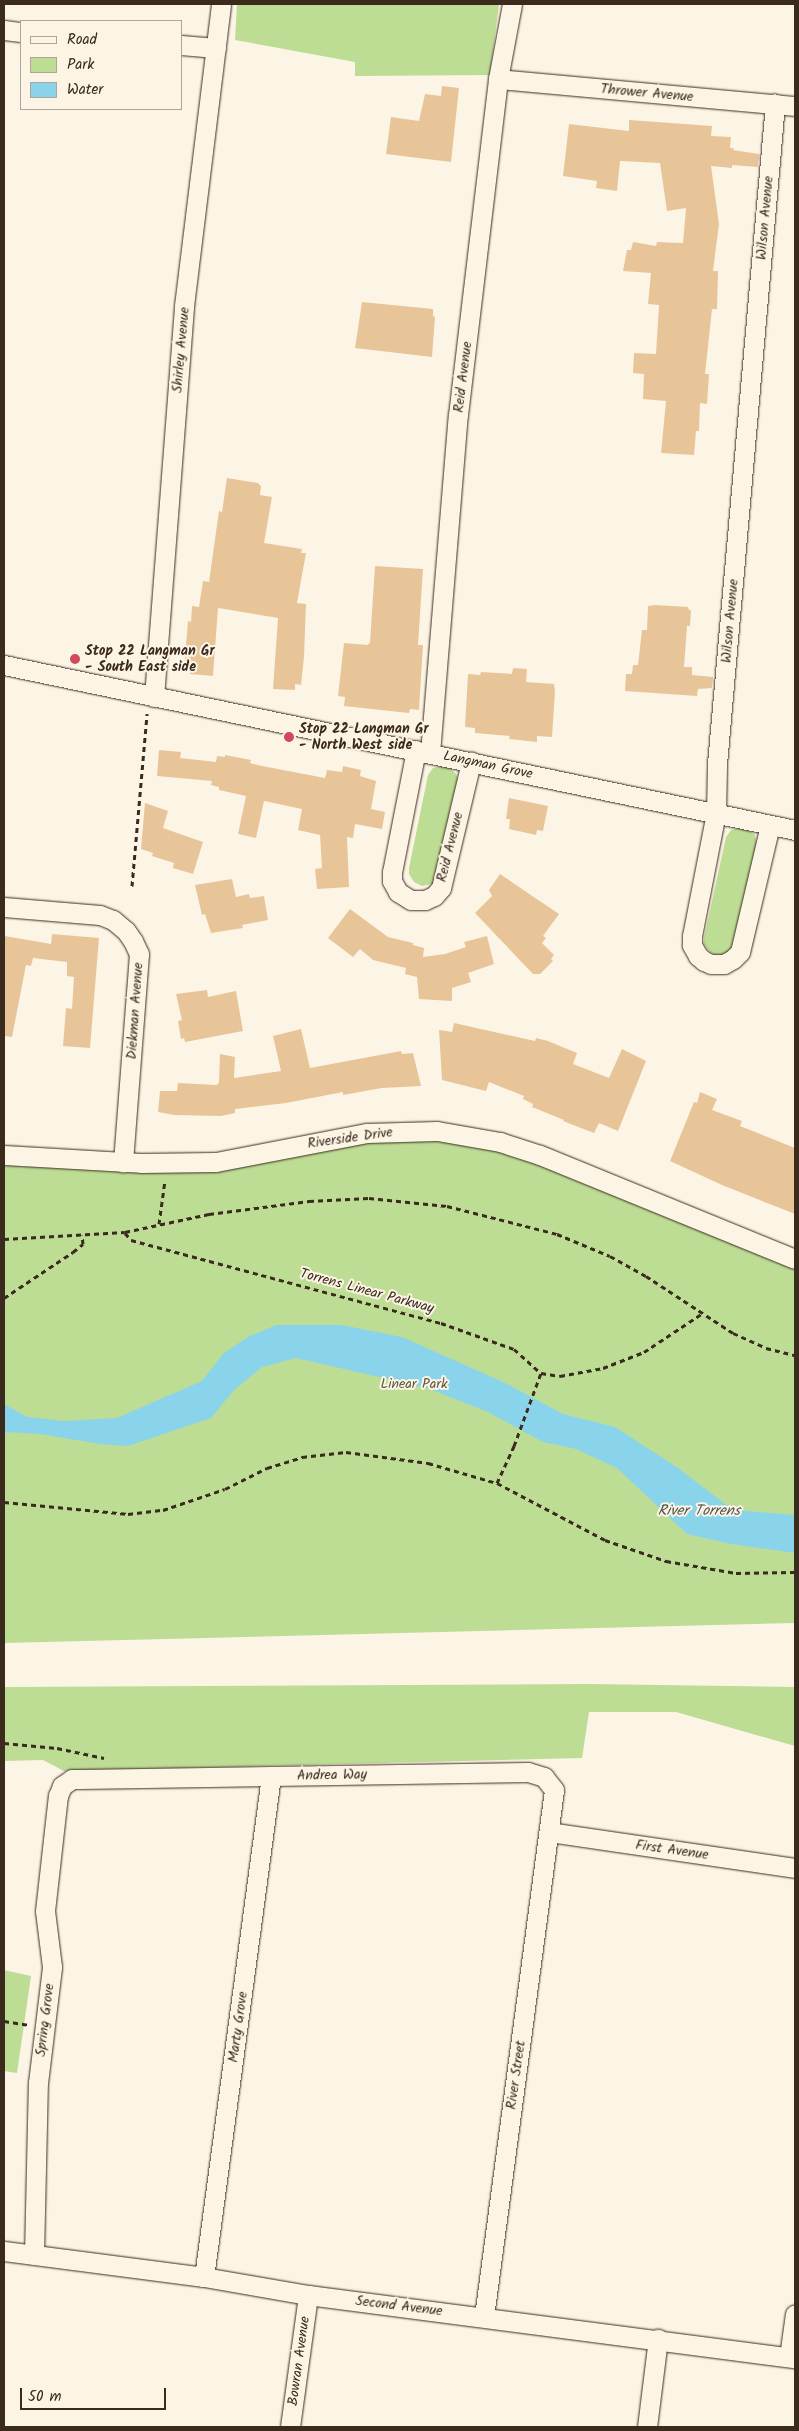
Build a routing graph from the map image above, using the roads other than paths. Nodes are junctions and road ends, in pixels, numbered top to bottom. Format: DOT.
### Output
graph roads {
  1 [pos="221,4"];
  2 [pos="512,4"];
  3 [pos="4,30"];
  4 [pos="20,32"];
  5 [pos="182,45"];
  6 [pos="216,48"];
  7 [pos="498,79"];
  8 [pos="775,104"];
  9 [pos="795,106"];
  10 [pos="4,665"];
  11 [pos="151,706"];
  12 [pos="423,751"];
  13 [pos="471,762"];
  14 [pos="716,813"];
  15 [pos="770,825"];
  16 [pos="795,830"];
  17 [pos="4,907"];
  18 [pos="4,1155"];
  19 [pos="123,1162"];
  20 [pos="795,1259"];
  21 [pos="271,1776"];
  22 [pos="62,1786"];
  23 [pos="549,1832"];
  24 [pos="795,1868"];
  25 [pos="4,2251"];
  26 [pos="34,2255"];
  27 [pos="204,2277"];
  28 [pos="308,2295"];
  29 [pos="795,2314"];
  30 [pos="484,2317"];
  31 [pos="658,2339"];
  32 [pos="792,2358"];
  33 [pos="290,2427"];
  34 [pos="647,2427"];
  1 -- 6 [label="street, Shirley Avenue"];
  2 -- 7 [label="street, Reid Avenue"];
  3 -- 4 [label="street"];
  5 -- 6 [label="street"];
  6 -- 11 [label="street, Shirley Avenue"];
  7 -- 8 [label="street, Thrower Avenue"];
  7 -- 12 [label="street, Reid Avenue"];
  8 -- 9 [label="street, Thrower Avenue"];
  8 -- 14 [label="street, Wilson Avenue"];
  10 -- 11 [label="street, Langman Grove"];
  11 -- 12 [label="street, Langman Grove"];
  12 -- 13 [label="street, Langman Grove"];
  12 -- 13 [label="street, Reid Avenue"];
  13 -- 14 [label="street, Langman Grove"];
  14 -- 15 [label="street, Langman Grove"];
  14 -- 15 [label="street, Wilson Avenue"];
  15 -- 16 [label="street, Langman Grove"];
  17 -- 19 [label="street, Diekman Avenue"];
  18 -- 19 [label="street, Riverside Drive"];
  19 -- 20 [label="street, Riverside Drive"];
  21 -- 22 [label="street, Andrea Way"];
  21 -- 23 [label="street, Andrea Way"];
  21 -- 27 [label="street, Marty Grove"];
  22 -- 26 [label="street, Spring Grove"];
  23 -- 24 [label="street, First Avenue"];
  23 -- 30 [label="street, River Street"];
  25 -- 26 [label="street, Second Avenue"];
  26 -- 27 [label="street, Second Avenue"];
  27 -- 28 [label="street, Second Avenue"];
  28 -- 30 [label="street, Second Avenue"];
  28 -- 33 [label="street, Bowran Avenue"];
  29 -- 32 [label="street"];
  30 -- 31 [label="street, Second Avenue"];
  31 -- 32 [label="street, Second Avenue"];
  31 -- 34 [label="street"];
}
